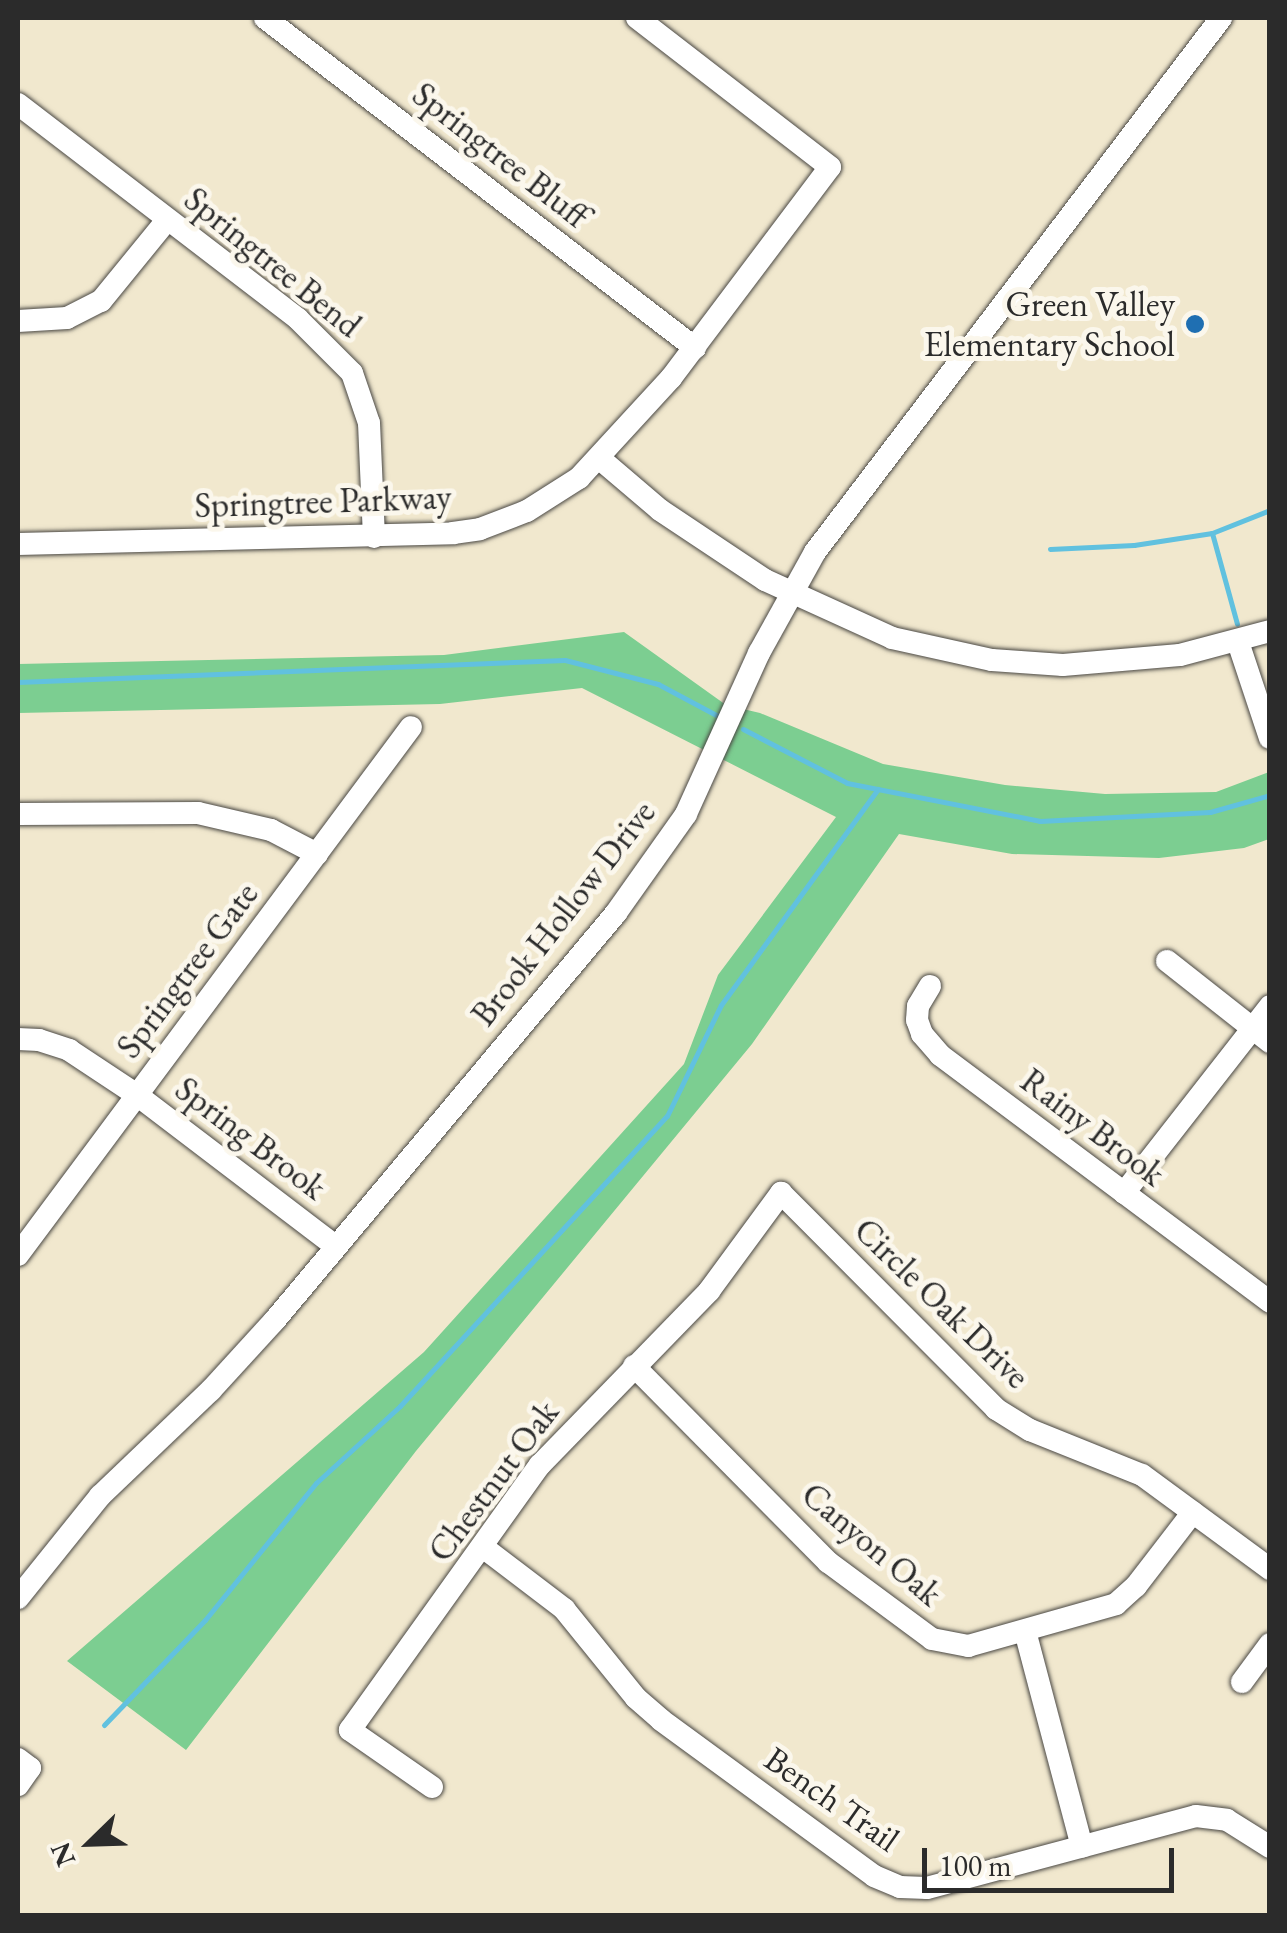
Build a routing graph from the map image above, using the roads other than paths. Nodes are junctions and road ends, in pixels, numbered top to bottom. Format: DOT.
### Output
graph roads {
  1 [pos="265,18"];
  2 [pos="637,18"];
  3 [pos="1220,18"];
  4 [pos="18,104"];
  5 [pos="167,220"];
  6 [pos="18,321"];
  7 [pos="695,348"];
  8 [pos="599,458"];
  9 [pos="374,536"];
  10 [pos="18,544"];
  11 [pos="791,595"];
  12 [pos="1270,631"];
  13 [pos="1238,642"];
  14 [pos="412,728"];
  15 [pos="1270,738"];
  16 [pos="18,814"];
  17 [pos="318,854"];
  18 [pos="1167,961"];
  19 [pos="930,986"];
  20 [pos="1270,1006"];
  21 [pos="1261,1035"];
  22 [pos="18,1039"];
  23 [pos="137,1096"];
  24 [pos="782,1193"];
  25 [pos="1124,1194"];
  26 [pos="334,1245"];
  27 [pos="18,1254"];
  28 [pos="1270,1302"];
  29 [pos="634,1366"];
  30 [pos="1193,1512"];
  31 [pos="484,1548"];
  32 [pos="1270,1570"];
  33 [pos="18,1598"];
  34 [pos="1025,1631"];
  35 [pos="1270,1644"];
  36 [pos="1242,1682"];
  37 [pos="432,1786"];
  38 [pos="1082,1847"];
  39 [pos="1270,1847"];
  1 -- 7 [label="street, Springtree Bluff"];
  2 -- 7 [label="street, Springtree Parkway"];
  3 -- 11 [label="street, Brook Hollow Drive"];
  4 -- 5 [label="street, Springtree Bend"];
  5 -- 6 [label="street"];
  5 -- 9 [label="street, Springtree Bend"];
  7 -- 8 [label="street, Springtree Parkway"];
  8 -- 9 [label="street, Springtree Parkway"];
  8 -- 11 [label="street"];
  9 -- 10 [label="street, Springtree Parkway"];
  11 -- 13 [label="street"];
  11 -- 26 [label="street, Brook Hollow Drive"];
  12 -- 13 [label="street"];
  13 -- 15 [label="street"];
  14 -- 17 [label="street, Springtree Gate"];
  16 -- 17 [label="street"];
  17 -- 23 [label="street, Springtree Gate"];
  18 -- 21 [label="street"];
  19 -- 25 [label="street, Rainy Brook"];
  20 -- 21 [label="street"];
  21 -- 25 [label="street"];
  22 -- 23 [label="street, Spring Brook"];
  23 -- 26 [label="street, Spring Brook"];
  23 -- 27 [label="street, Springtree Gate"];
  24 -- 29 [label="street, Chestnut Oak"];
  24 -- 30 [label="street, Circle Oak Drive"];
  25 -- 28 [label="street, Rainy Brook"];
  26 -- 33 [label="street, Brook Hollow Drive"];
  29 -- 31 [label="street, Chestnut Oak"];
  29 -- 34 [label="street, Canyon Oak"];
  30 -- 32 [label="street, Circle Oak Drive"];
  30 -- 34 [label="street, Canyon Oak"];
  31 -- 37 [label="street, Chestnut Oak"];
  31 -- 38 [label="street, Bench Trail"];
  34 -- 38 [label="street"];
  35 -- 36 [label="street"];
  38 -- 39 [label="street, Bench Trail"];
}
